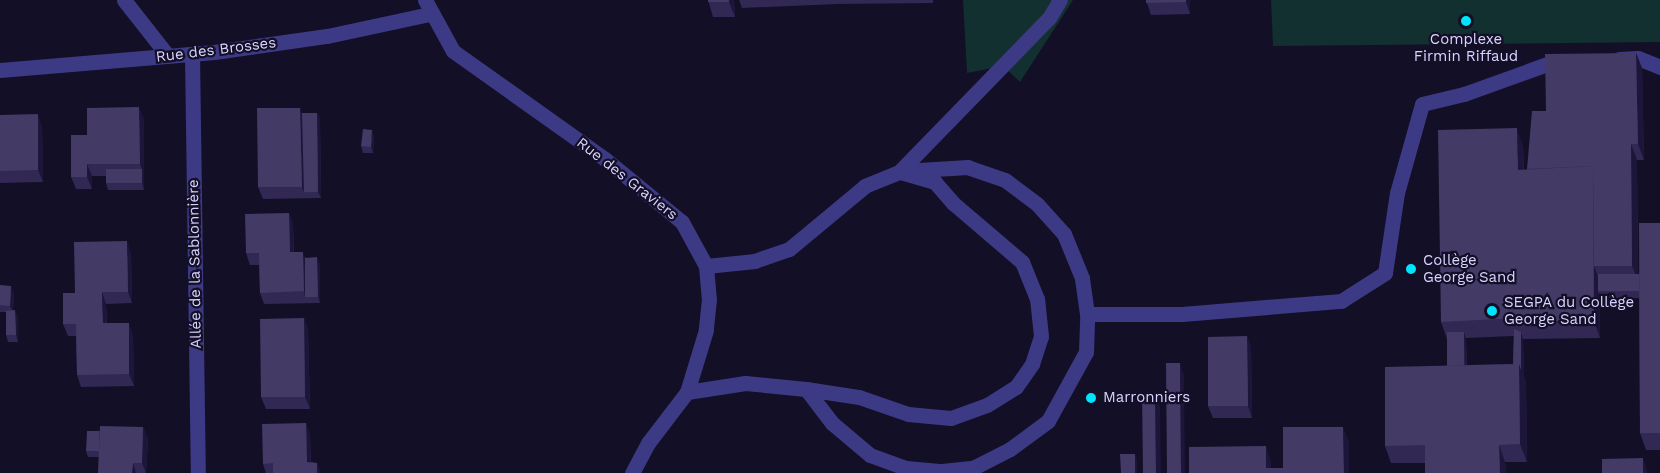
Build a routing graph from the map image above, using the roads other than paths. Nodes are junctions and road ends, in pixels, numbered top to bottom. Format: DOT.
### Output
graph roads {
  1 [pos="124,0"];
  2 [pos="1060,0"];
  3 [pos="427,7"];
  4 [pos="192,54"];
  5 [pos="168,56"];
  6 [pos="1605,60"];
  7 [pos="1583,61"];
  8 [pos="1660,67"];
  9 [pos="0,70"];
  10 [pos="899,172"];
  11 [pos="706,266"];
  12 [pos="1087,314"];
  13 [pos="806,389"];
  14 [pos="687,392"];
  15 [pos="973,470"];
  16 [pos="198,473"];
  17 [pos="632,473"];
  1 -- 5 [label="street"];
  2 -- 10 [label="street"];
  3 -- 4 [label="street, Rue des Brosses"];
  3 -- 11 [label="street, Rue des Graviers"];
  4 -- 5 [label="street, Rue des Brosses"];
  4 -- 16 [label="street, Allée de la Sablonnière"];
  5 -- 9 [label="street, Rue des Brosses"];
  6 -- 8 [label="street"];
  7 -- 12 [label="street"];
  10 -- 11 [label="street"];
  10 -- 12 [label="street"];
  10 -- 13 [label="street"];
  11 -- 14 [label="street, Rue des Graviers"];
  12 -- 15 [label="street"];
  13 -- 14 [label="street"];
  13 -- 15 [label="street"];
  14 -- 17 [label="street, Rue des Graviers"];
}
